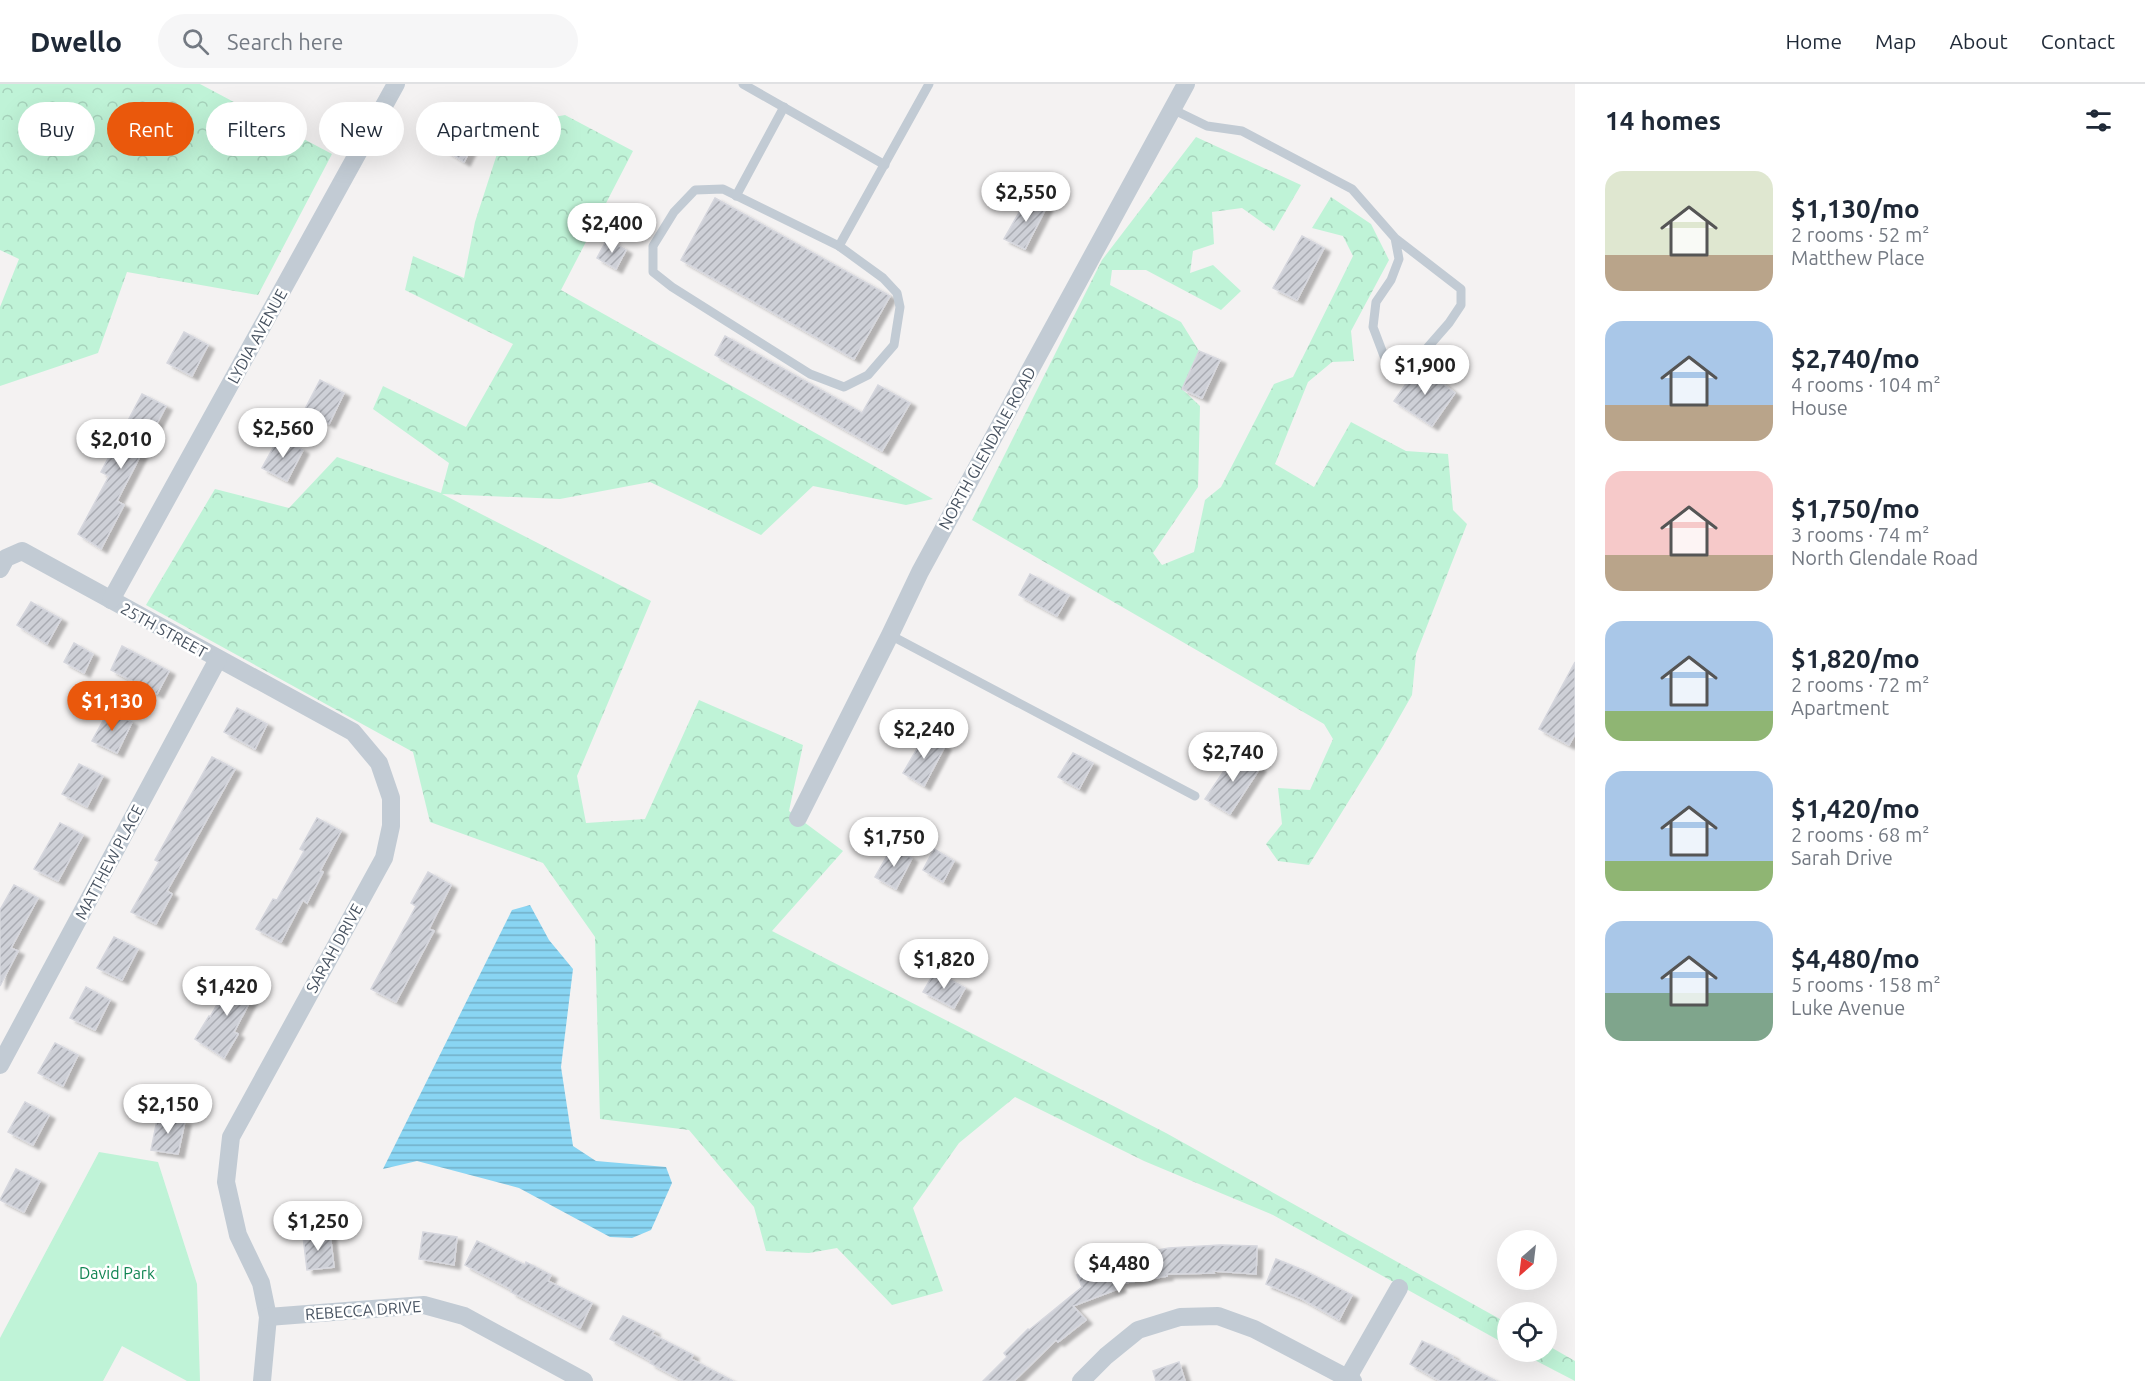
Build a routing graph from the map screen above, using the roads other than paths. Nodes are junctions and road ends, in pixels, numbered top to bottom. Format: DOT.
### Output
graph roads {
  1 [pos="396,84"];
  2 [pos="743,84"];
  3 [pos="929,84"];
  4 [pos="1186,84"];
  5 [pos="784,107"];
  6 [pos="1172,109"];
  7 [pos="885,165"];
  8 [pos="736,196"];
  9 [pos="1395,238"];
  10 [pos="839,246"];
  11 [pos="0,569"];
  12 [pos="111,600"];
  13 [pos="890,635"];
  14 [pos="218,659"];
  15 [pos="1195,796"];
  16 [pos="798,818"];
  17 [pos="0,1065"];
  18 [pos="1399,1288"];
  19 [pos="268,1317"];
  20 [pos="1349,1380"];
  21 [pos="262,1381"];
  22 [pos="584,1381"];
  23 [pos="1081,1381"];
  1 -- 12 [label="street, LYDIA AVENUE"];
  2 -- 5 [label="lane"];
  3 -- 7 [label="lane"];
  4 -- 6 [label="street, NORTH GLENDALE ROAD"];
  5 -- 7 [label="lane"];
  5 -- 8 [label="lane"];
  6 -- 9 [label="lane"];
  6 -- 13 [label="street, NORTH GLENDALE ROAD"];
  7 -- 10 [label="lane"];
  8 -- 10 [label="lane"];
  8 -- 10 [label="lane"];
  9 -- 9 [label="lane"];
  11 -- 12 [label="street"];
  12 -- 14 [label="street, 25TH STREET"];
  13 -- 15 [label="lane"];
  13 -- 16 [label="street, NORTH GLENDALE ROAD"];
  14 -- 17 [label="street, MATTHEW PLACE"];
  14 -- 19 [label="street, SARAH DRIVE"];
  18 -- 20 [label="street"];
  19 -- 21 [label="street, SARAH DRIVE"];
  19 -- 22 [label="street, REBECCA DRIVE"];
  20 -- 23 [label="street"];
}
